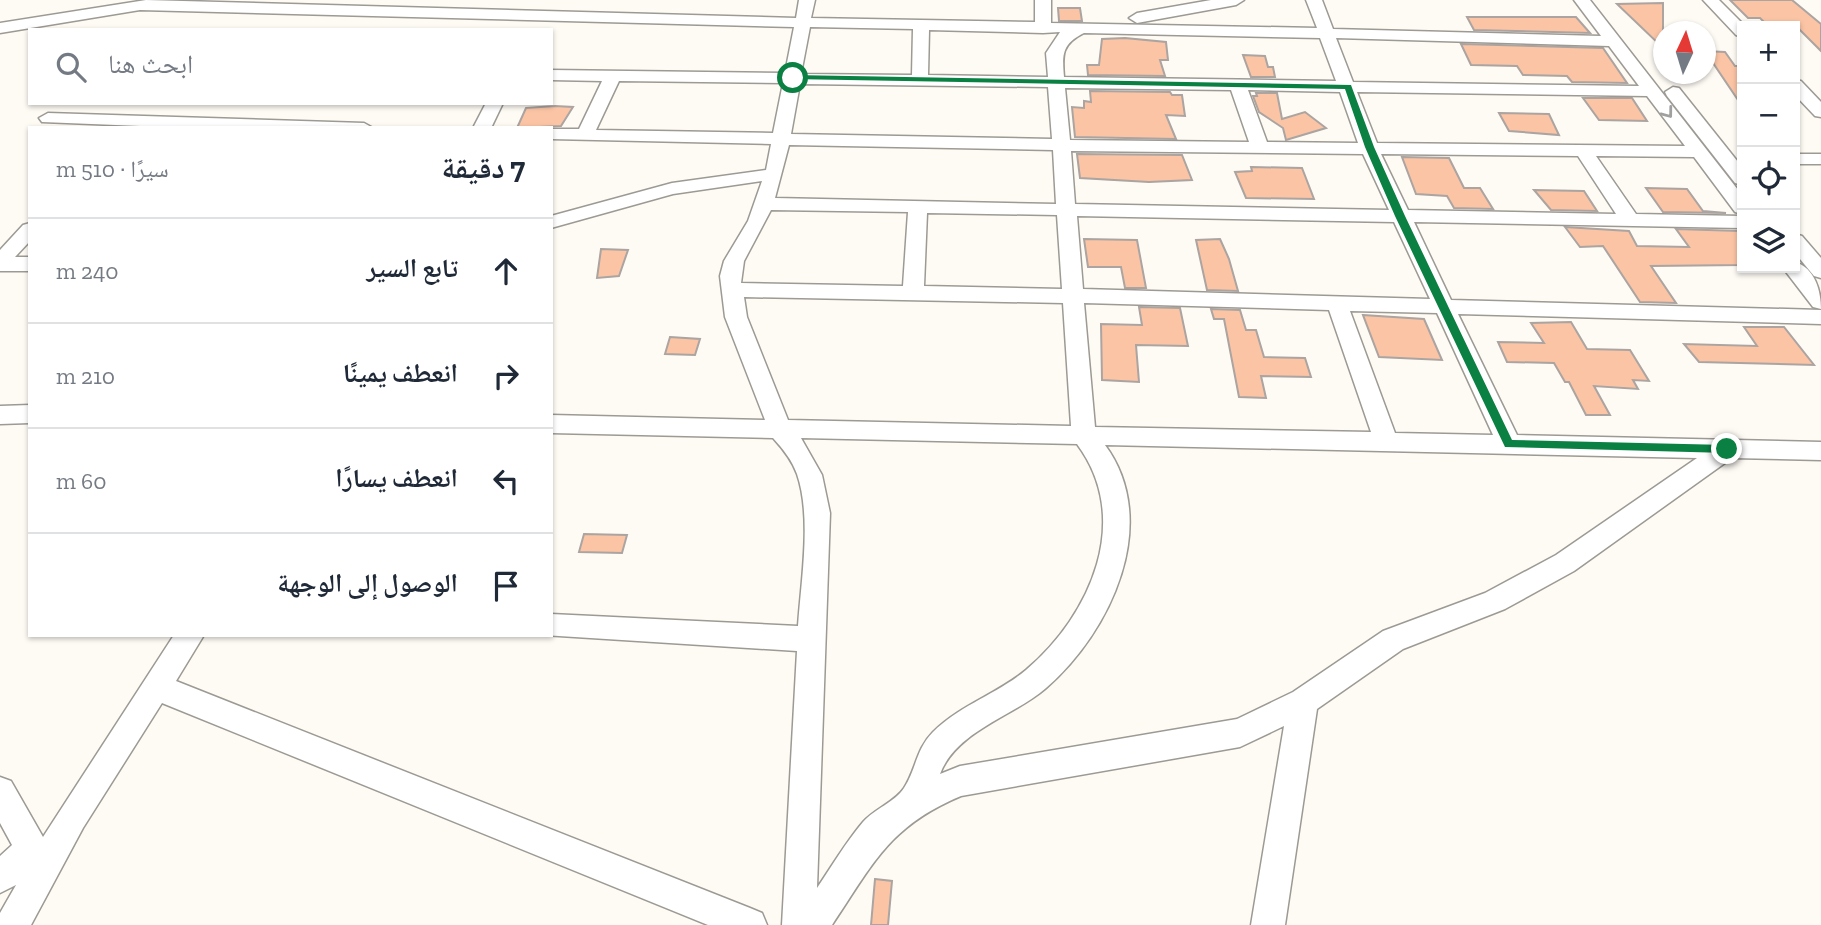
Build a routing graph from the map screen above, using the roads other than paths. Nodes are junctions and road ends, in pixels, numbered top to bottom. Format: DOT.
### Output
graph roads {
  1 [pos="178,0"];
  2 [pos="436,0"];
  3 [pos="548,0"];
  4 [pos="807,0"];
  5 [pos="1043,0"];
  6 [pos="1236,0"];
  7 [pos="1314,0"];
  8 [pos="1582,0"];
  9 [pos="1601,0"];
  10 [pos="1711,0"];
  11 [pos="111,6"];
  12 [pos="142,6"];
  13 [pos="313,11"];
  14 [pos="425,15"];
  15 [pos="535,24"];
  16 [pos="803,24"];
  17 [pos="921,26"];
  18 [pos="0,27"];
  19 [pos="1043,27"];
  20 [pos="1737,27"];
  21 [pos="96,28"];
  22 [pos="297,28"];
  23 [pos="418,28"];
  24 [pos="1079,28"];
  25 [pos="1327,32"];
  26 [pos="1613,41"];
  27 [pos="553,75"];
  28 [pos="613,76"];
  29 [pos="793,78"];
  30 [pos="920,80"];
  31 [pos="1056,82"];
  32 [pos="1238,85"];
  33 [pos="1348,86"];
  34 [pos="1821,86"];
  35 [pos="1651,91"];
  36 [pos="494,105"];
  37 [pos="1821,112"];
  38 [pos="50,116"];
  39 [pos="299,126"];
  40 [pos="483,126"];
  41 [pos="553,134"];
  42 [pos="585,135"];
  43 [pos="781,140"];
  44 [pos="1061,145"];
  45 [pos="1259,146"];
  46 [pos="1369,147"];
  47 [pos="1583,150"];
  48 [pos="1698,152"];
  49 [pos="1734,158"];
  50 [pos="1800,159"];
  51 [pos="1821,159"];
  52 [pos="774,174"];
  53 [pos="1737,202"];
  54 [pos="764,204"];
  55 [pos="918,207"];
  56 [pos="1066,211"];
  57 [pos="1400,216"];
  58 [pos="1630,220"];
  59 [pos="553,221"];
  60 [pos="1737,222"];
  61 [pos="28,231"];
  62 [pos="1800,246"];
  63 [pos="0,263"];
  64 [pos="28,264"];
  65 [pos="1821,271"];
  66 [pos="1797,273"];
  67 [pos="732,290"];
  68 [pos="913,293"];
  69 [pos="1073,296"];
  70 [pos="1821,302"];
  71 [pos="1337,303"];
  72 [pos="1445,306"];
  73 [pos="1821,317"];
  74 [pos="28,414"];
  75 [pos="0,415"];
  76 [pos="553,429"];
  77 [pos="780,429"];
  78 [pos="1084,435"];
  79 [pos="1386,442"];
  80 [pos="1509,444"];
  81 [pos="1727,449"];
  82 [pos="1821,451"];
  83 [pos="553,626"];
  84 [pos="189,637"];
  85 [pos="811,639"];
  86 [pos="156,687"];
  87 [pos="1303,702"];
  88 [pos="0,792"];
  89 [pos="916,799"];
  90 [pos="38,858"];
  91 [pos="0,877"];
  92 [pos="12,925"];
  93 [pos="750,925"];
  94 [pos="799,925"];
  95 [pos="812,925"];
  96 [pos="1268,925"];
  1 -- 12 [label="street"];
  2 -- 14 [label="street"];
  3 -- 15 [label="street"];
  4 -- 16 [label="street"];
  5 -- 19 [label="street"];
  6 -- 24 [label="street"];
  7 -- 25 [label="street"];
  8 -- 26 [label="street"];
  9 -- 49 [label="street"];
  10 -- 20 [label="street"];
  11 -- 12 [label="street"];
  11 -- 18 [label="street"];
  11 -- 21 [label="street"];
  12 -- 13 [label="street"];
  13 -- 14 [label="street"];
  13 -- 22 [label="street"];
  14 -- 15 [label="street"];
  14 -- 23 [label="street"];
  15 -- 16 [label="street"];
  16 -- 17 [label="street"];
  16 -- 29 [label="street"];
  17 -- 19 [label="street"];
  17 -- 30 [label="street"];
  19 -- 24 [label="street"];
  24 -- 25 [label="street"];
  24 -- 31 [label="street"];
  25 -- 26 [label="street"];
  25 -- 33 [label="street"];
  26 -- 35 [label="street"];
  27 -- 28 [label="street"];
  28 -- 29 [label="street"];
  28 -- 42 [label="street"];
  29 -- 30 [label="street"];
  29 -- 43 [label="street"];
  30 -- 31 [label="street"];
  31 -- 32 [label="street"];
  31 -- 44 [label="street"];
  32 -- 33 [label="street"];
  32 -- 45 [label="street"];
  33 -- 35 [label="street"];
  33 -- 46 [label="street"];
  34 -- 37 [label="street"];
  35 -- 48 [label="street, one-way"];
  36 -- 40 [label="street"];
  38 -- 39 [label="street"];
  41 -- 42 [label="street"];
  42 -- 43 [label="street"];
  43 -- 44 [label="street"];
  43 -- 52 [label="street"];
  44 -- 45 [label="street"];
  44 -- 56 [label="street"];
  45 -- 46 [label="street"];
  46 -- 47 [label="street"];
  46 -- 57 [label="street"];
  47 -- 48 [label="street"];
  47 -- 58 [label="street"];
  48 -- 53 [label="street"];
  50 -- 51 [label="street"];
  52 -- 54 [label="street"];
  52 -- 59 [label="street"];
  54 -- 55 [label="street"];
  54 -- 67 [label="street"];
  55 -- 56 [label="street"];
  55 -- 68 [label="street"];
  56 -- 57 [label="street"];
  56 -- 69 [label="street"];
  57 -- 58 [label="street"];
  57 -- 72 [label="street"];
  58 -- 60 [label="street"];
  61 -- 63 [label="street"];
  62 -- 65 [label="street"];
  63 -- 64 [label="street"];
  66 -- 70 [label="street"];
  67 -- 68 [label="street"];
  67 -- 77 [label="street"];
  68 -- 69 [label="street"];
  69 -- 71 [label="street"];
  69 -- 78 [label="street"];
  71 -- 72 [label="street"];
  71 -- 79 [label="street"];
  72 -- 73 [label="street"];
  72 -- 80 [label="street"];
  74 -- 75 [label="street"];
  76 -- 77 [label="street"];
  77 -- 78 [label="street"];
  77 -- 85 [label="street"];
  78 -- 79 [label="street"];
  78 -- 89 [label="street"];
  79 -- 80 [label="street"];
  80 -- 81 [label="street"];
  81 -- 82 [label="street"];
  81 -- 87 [label="street"];
  83 -- 85 [label="street"];
  84 -- 86 [label="street"];
  85 -- 94 [label="street"];
  86 -- 90 [label="street"];
  86 -- 93 [label="street"];
  87 -- 89 [label="street"];
  87 -- 96 [label="street"];
  88 -- 90 [label="street"];
  89 -- 95 [label="street"];
  90 -- 91 [label="street"];
  90 -- 92 [label="street"];
}
